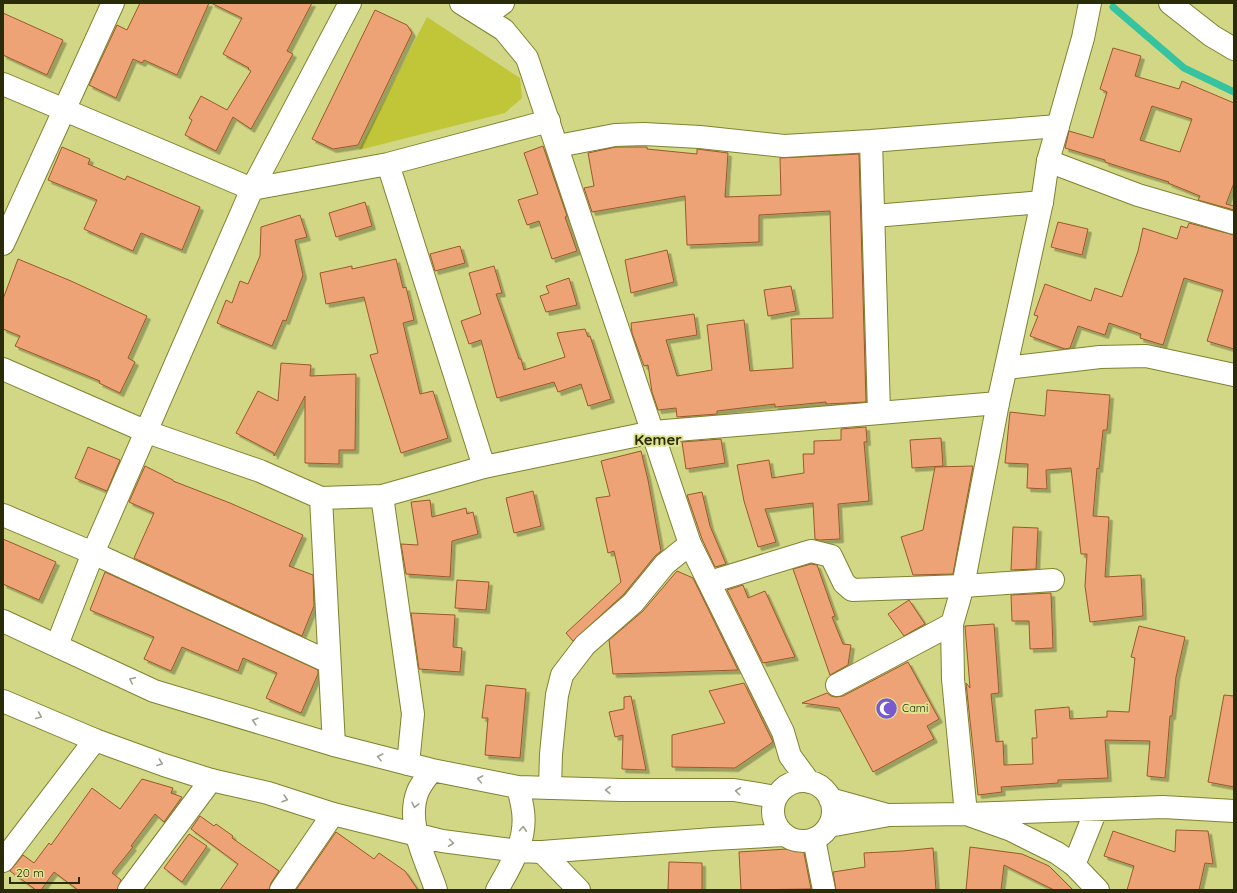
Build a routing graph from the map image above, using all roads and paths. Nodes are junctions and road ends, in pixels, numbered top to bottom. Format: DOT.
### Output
graph roads {
  1 [pos="113,3"];
  2 [pos="350,3"];
  3 [pos="461,3"];
  4 [pos="502,3"];
  5 [pos="1090,3"];
  6 [pos="1170,3"];
  7 [pos="484,17"];
  8 [pos="1234,50"];
  9 [pos="3,84"];
  10 [pos="64,110"];
  11 [pos="549,121"];
  12 [pos="1058,126"];
  13 [pos="871,142"];
  14 [pos="558,146"];
  15 [pos="1048,161"];
  16 [pos="388,164"];
  17 [pos="252,189"];
  18 [pos="1042,202"];
  19 [pos="874,216"];
  20 [pos="1234,223"];
  21 [pos="3,244"];
  22 [pos="1007,368"];
  23 [pos="3,369"];
  24 [pos="1234,375"];
  25 [pos="998,403"];
  26 [pos="879,412"];
  27 [pos="147,432"];
  28 [pos="652,432"];
  29 [pos="484,467"];
  30 [pos="382,496"];
  31 [pos="321,498"];
  32 [pos="3,515"];
  33 [pos="690,544"];
  34 [pos="93,553"];
  35 [pos="1053,580"];
  36 [pos="710,582"];
  37 [pos="963,586"];
  38 [pos="3,621"];
  39 [pos="952,624"];
  40 [pos="57,645"];
  41 [pos="329,662"];
  42 [pos="837,685"];
  43 [pos="3,701"];
  44 [pos="96,740"];
  45 [pos="334,745"];
  46 [pos="790,756"];
  47 [pos="408,764"];
  48 [pos="432,770"];
  49 [pos="211,780"];
  50 [pos="809,782"];
  51 [pos="518,787"];
  52 [pos="550,788"];
  53 [pos="779,793"];
  54 [pos="830,799"];
  55 [pos="1096,810"];
  56 [pos="1234,812"];
  57 [pos="333,814"];
  58 [pos="966,814"];
  59 [pos="889,815"];
  60 [pos="821,833"];
  61 [pos="784,835"];
  62 [pos="416,836"];
  63 [pos="518,851"];
  64 [pos="542,852"];
  65 [pos="3,860"];
  66 [pos="1074,865"];
  67 [pos="130,890"];
  68 [pos="281,890"];
  69 [pos="436,890"];
  70 [pos="498,890"];
  71 [pos="578,890"];
  72 [pos="824,890"];
  73 [pos="1098,890"];
  1 -- 10 [label="street"];
  2 -- 17 [label="street"];
  3 -- 7 [label="street"];
  4 -- 7 [label="street"];
  5 -- 12 [label="street"];
  6 -- 8 [label="street"];
  7 -- 11 [label="street"];
  9 -- 10 [label="street"];
  10 -- 17 [label="street"];
  10 -- 21 [label="street"];
  11 -- 14 [label="street"];
  11 -- 16 [label="street"];
  12 -- 13 [label="street"];
  12 -- 15 [label="street"];
  13 -- 14 [label="street"];
  13 -- 19 [label="street"];
  14 -- 28 [label="street"];
  15 -- 18 [label="street"];
  15 -- 20 [label="street"];
  16 -- 17 [label="street"];
  16 -- 29 [label="street"];
  17 -- 27 [label="street"];
  18 -- 19 [label="street"];
  18 -- 22 [label="street"];
  19 -- 26 [label="street"];
  22 -- 24 [label="street"];
  22 -- 25 [label="street"];
  23 -- 27 [label="street"];
  25 -- 26 [label="street"];
  25 -- 37 [label="street"];
  26 -- 28 [label="street"];
  27 -- 31 [label="street"];
  27 -- 34 [label="street"];
  28 -- 29 [label="street"];
  28 -- 33 [label="street"];
  29 -- 30 [label="street"];
  30 -- 31 [label="street"];
  30 -- 47 [label="street"];
  31 -- 41 [label="street"];
  32 -- 34 [label="street"];
  33 -- 36 [label="street"];
  33 -- 52 [label="street"];
  34 -- 40 [label="street"];
  34 -- 41 [label="street"];
  35 -- 37 [label="street"];
  36 -- 37 [label="street"];
  36 -- 46 [label="street"];
  37 -- 39 [label="street"];
  38 -- 40 [label="street"];
  39 -- 42 [label="street"];
  39 -- 58 [label="street"];
  45 -- 40 [label="street, one-way"];
  41 -- 45 [label="street"];
  43 -- 44 [label="street, one-way"];
  44 -- 49 [label="street, one-way"];
  44 -- 65 [label="street"];
  47 -- 45 [label="street, one-way"];
  46 -- 50 [label="street"];
  46 -- 53 [label="street"];
  47 -- 48 [label="street"];
  51 -- 48 [label="street, one-way"];
  48 -- 62 [label="street, one-way"];
  49 -- 57 [label="street, one-way"];
  49 -- 67 [label="street"];
  50 -- 53 [label="street"];
  50 -- 54 [label="street"];
  51 -- 52 [label="street"];
  63 -- 51 [label="street, one-way"];
  53 -- 52 [label="street, one-way"];
  53 -- 61 [label="street"];
  54 -- 59 [label="street"];
  54 -- 60 [label="street"];
  55 -- 56 [label="street"];
  55 -- 58 [label="street"];
  55 -- 66 [label="street"];
  57 -- 62 [label="street"];
  57 -- 68 [label="street"];
  58 -- 59 [label="street"];
  58 -- 66 [label="street"];
  59 -- 60 [label="street"];
  60 -- 61 [label="street"];
  60 -- 72 [label="street"];
  61 -- 64 [label="street"];
  62 -- 63 [label="street, one-way"];
  62 -- 69 [label="street"];
  63 -- 64 [label="street"];
  63 -- 70 [label="street"];
  64 -- 71 [label="street"];
  66 -- 73 [label="street"];
}
